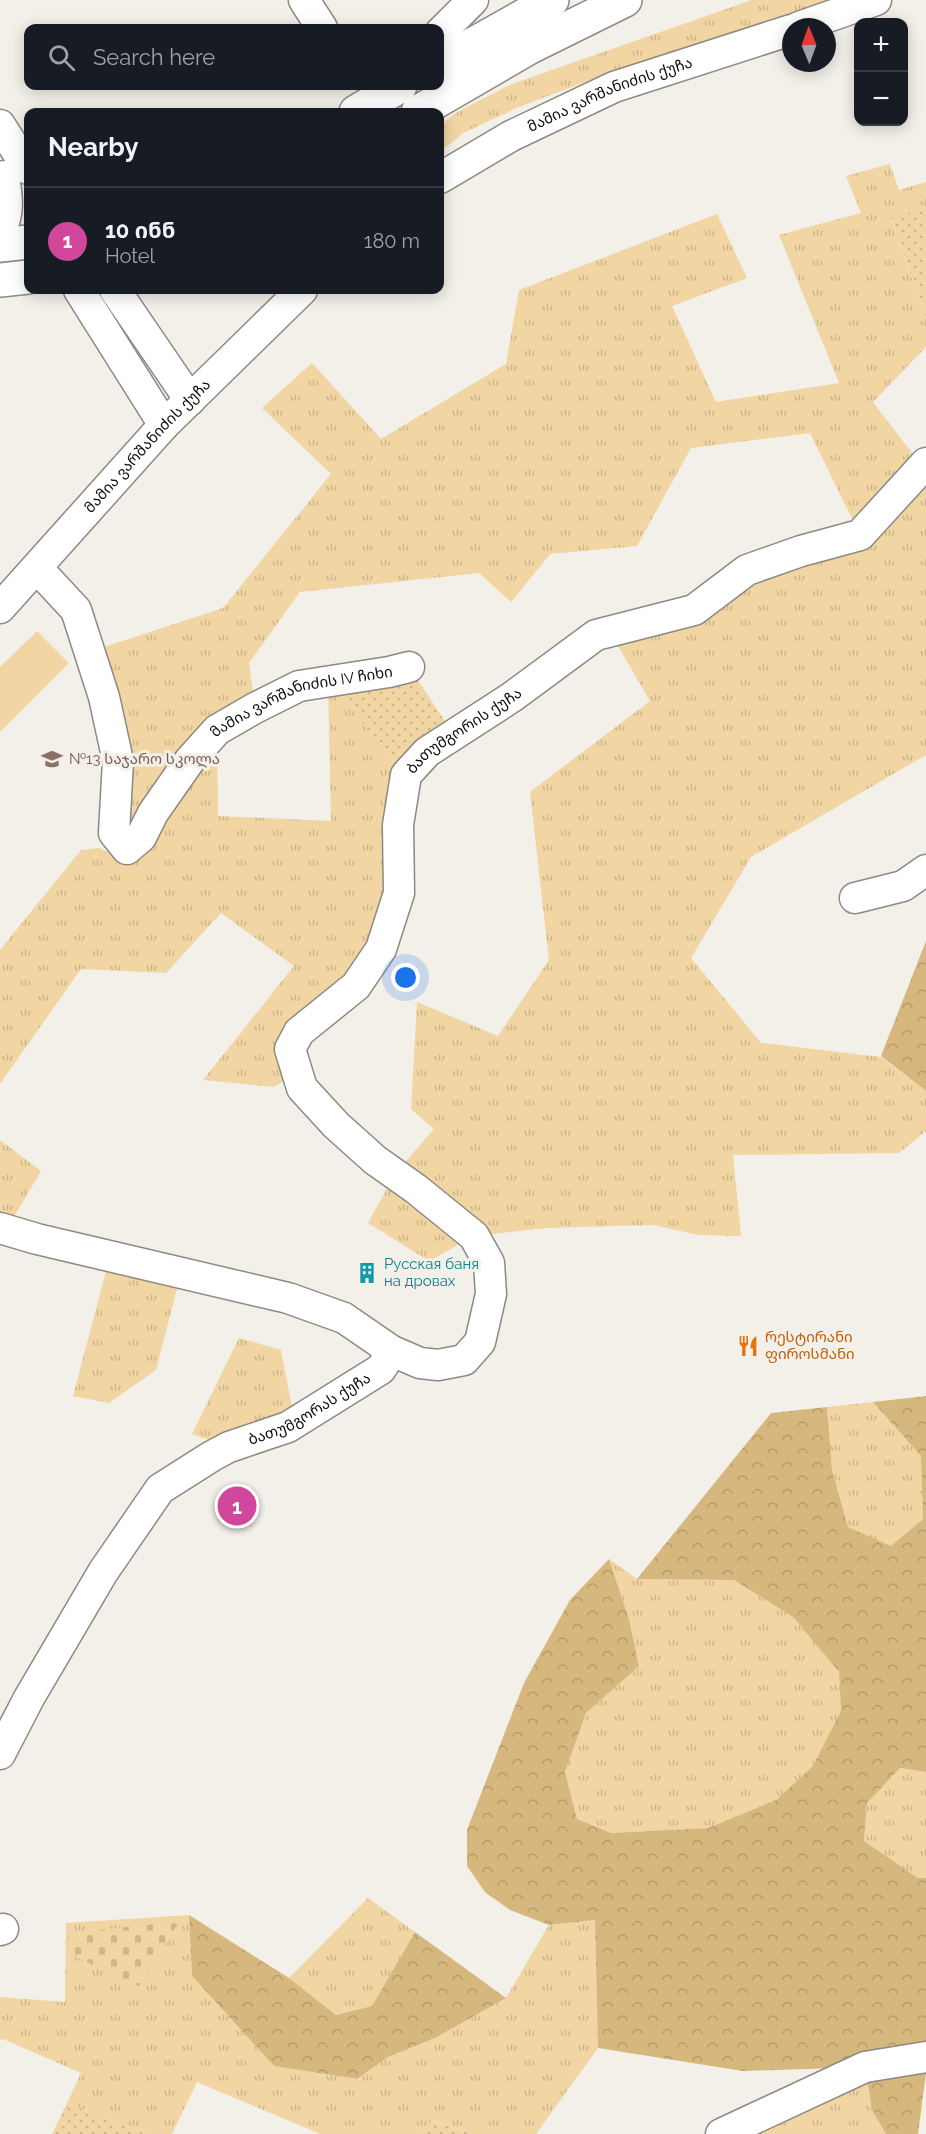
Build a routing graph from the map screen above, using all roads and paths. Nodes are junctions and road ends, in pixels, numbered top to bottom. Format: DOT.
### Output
graph roads {
  1 [pos="304,0"];
  2 [pos="472,0"];
  3 [pos="552,0"];
  4 [pos="625,0"];
  5 [pos="876,0"];
  6 [pos="825,18"];
  7 [pos="319,24"];
  8 [pos="444,29"];
  9 [pos="782,33"];
  10 [pos="444,61"];
  11 [pos="388,90"];
  12 [pos="367,97"];
  13 [pos="425,108"];
  14 [pos="0,125"];
  15 [pos="11,171"];
  16 [pos="444,176"];
  17 [pos="24,203"];
  18 [pos="0,232"];
  19 [pos="24,242"];
  20 [pos="0,245"];
  21 [pos="24,276"];
  22 [pos="0,279"];
  23 [pos="82,294"];
  24 [pos="118,294"];
  25 [pos="299,294"];
  26 [pos="190,400"];
  27 [pos="164,425"];
  28 [pos="926,463"];
  29 [pos="37,568"];
  30 [pos="0,608"];
  31 [pos="409,667"];
  32 [pos="926,870"];
  33 [pos="855,898"];
  34 [pos="0,1228"];
  35 [pos="392,1351"];
  36 [pos="0,1754"];
  37 [pos="926,2057"];
  38 [pos="721,2134"];
  1 -- 7 [label="street"];
  2 -- 8 [label="street"];
  3 -- 10 [label="main road"];
  4 -- 13 [label="main road"];
  5 -- 6 [label="street"];
  9 -- 16 [label="street, მამია ვარშანიძის ქუჩა"];
  11 -- 12 [label="main road"];
  14 -- 15 [label="street"];
  15 -- 17 [label="street"];
  15 -- 18 [label="street"];
  19 -- 20 [label="main road"];
  21 -- 22 [label="main road"];
  23 -- 27 [label="street"];
  24 -- 26 [label="street"];
  25 -- 26 [label="street, მამია ვარშანიძის ქუჩა"];
  26 -- 27 [label="street, მამია ვარშანიძის ქუჩა"];
  27 -- 29 [label="street, მამია ვარშანიძის ქუჩა"];
  28 -- 35 [label="street, ბათუმგორის ქუჩა"];
  29 -- 30 [label="street, მამია ვარშანიძის ქუჩა"];
  29 -- 31 [label="street, მამია ვარშანიძის IV ჩიხი"];
  32 -- 33 [label="street"];
  34 -- 35 [label="street"];
  35 -- 36 [label="street, ბათუმგორას ქუჩა"];
  37 -- 38 [label="street"];
}
